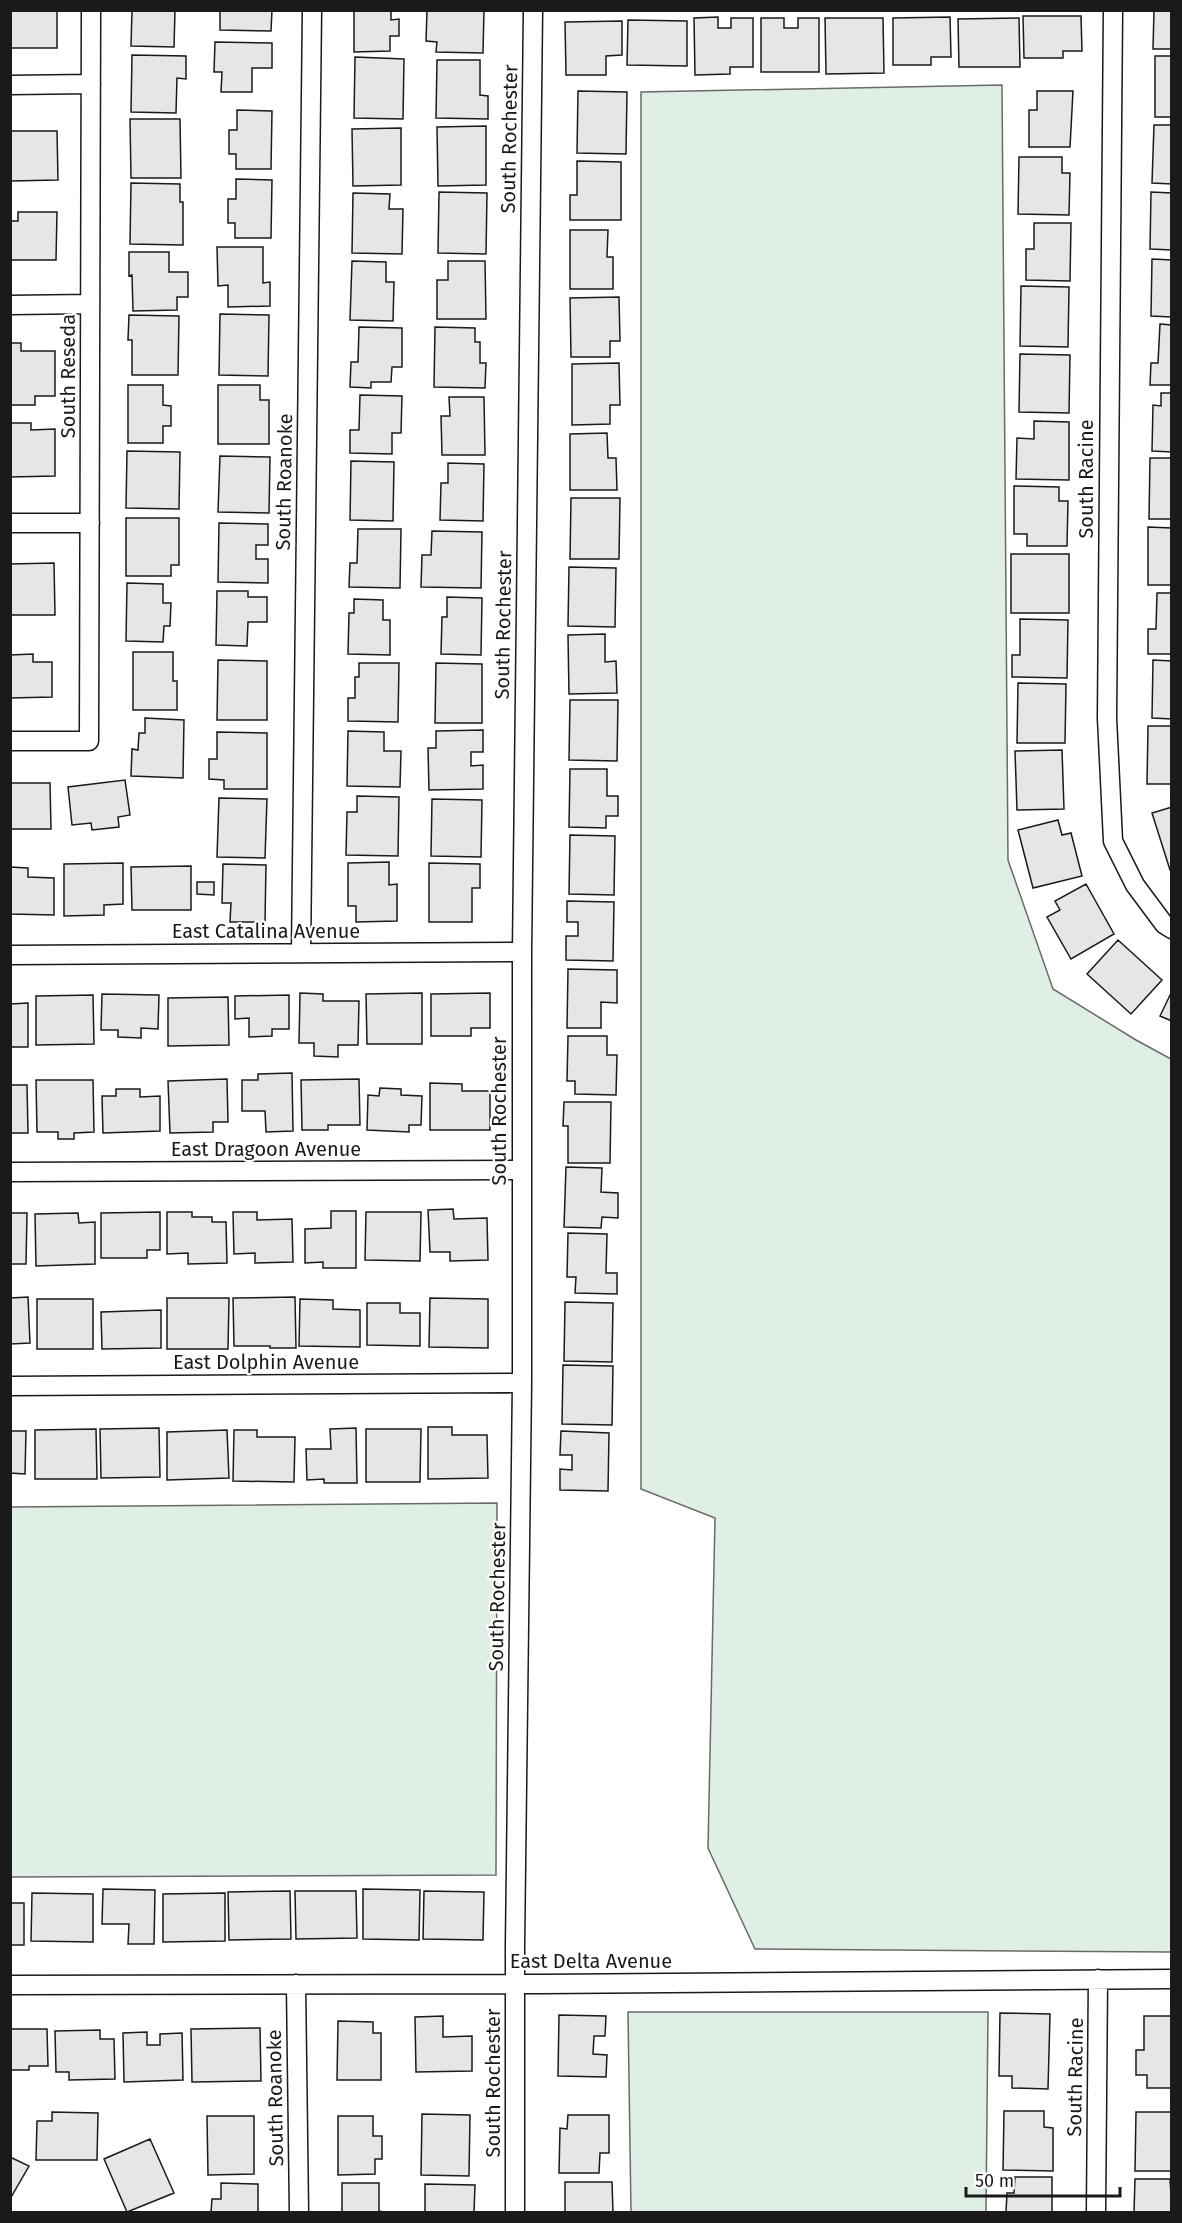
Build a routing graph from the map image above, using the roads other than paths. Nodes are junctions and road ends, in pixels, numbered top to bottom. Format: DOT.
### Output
graph roads {
  1 [pos="91,10"];
  2 [pos="312,10"];
  3 [pos="533,10"];
  4 [pos="1113,10"];
  5 [pos="91,84"];
  6 [pos="10,85"];
  7 [pos="90,304"];
  8 [pos="10,305"];
  9 [pos="90,522"];
  10 [pos="10,523"];
  11 [pos="10,741"];
  12 [pos="1172,929"];
  13 [pos="522,952"];
  14 [pos="301,953"];
  15 [pos="10,955"];
  16 [pos="522,1170"];
  17 [pos="10,1172"];
  18 [pos="522,1383"];
  19 [pos="10,1386"];
  20 [pos="1098,1979"];
  21 [pos="1172,1979"];
  22 [pos="296,1984"];
  23 [pos="515,1984"];
  24 [pos="10,1985"];
  25 [pos="300,2212"];
  26 [pos="515,2212"];
  27 [pos="1096,2212"];
  1 -- 5 [label="street, South Reseda"];
  2 -- 14 [label="street, South Roanoke"];
  3 -- 13 [label="street, South Rochester"];
  4 -- 12 [label="street, South Racine"];
  5 -- 6 [label="street"];
  5 -- 7 [label="street, South Reseda"];
  7 -- 8 [label="street"];
  7 -- 9 [label="street, South Reseda"];
  9 -- 10 [label="street"];
  9 -- 11 [label="street, South Reseda"];
  13 -- 14 [label="street, East Catalina Avenue"];
  13 -- 16 [label="street, South Rochester"];
  14 -- 15 [label="street, East Catalina Avenue"];
  16 -- 17 [label="street, East Dragoon Avenue"];
  16 -- 18 [label="street, South Rochester"];
  18 -- 19 [label="street, East Dolphin Avenue"];
  18 -- 23 [label="street, South Rochester"];
  20 -- 21 [label="street, East Delta Avenue"];
  20 -- 23 [label="street, East Delta Avenue"];
  20 -- 27 [label="street, South Racine"];
  22 -- 23 [label="street, East Delta Avenue"];
  22 -- 24 [label="street, East Delta Avenue"];
  22 -- 25 [label="street, South Roanoke"];
  23 -- 26 [label="street, South Rochester"];
}
